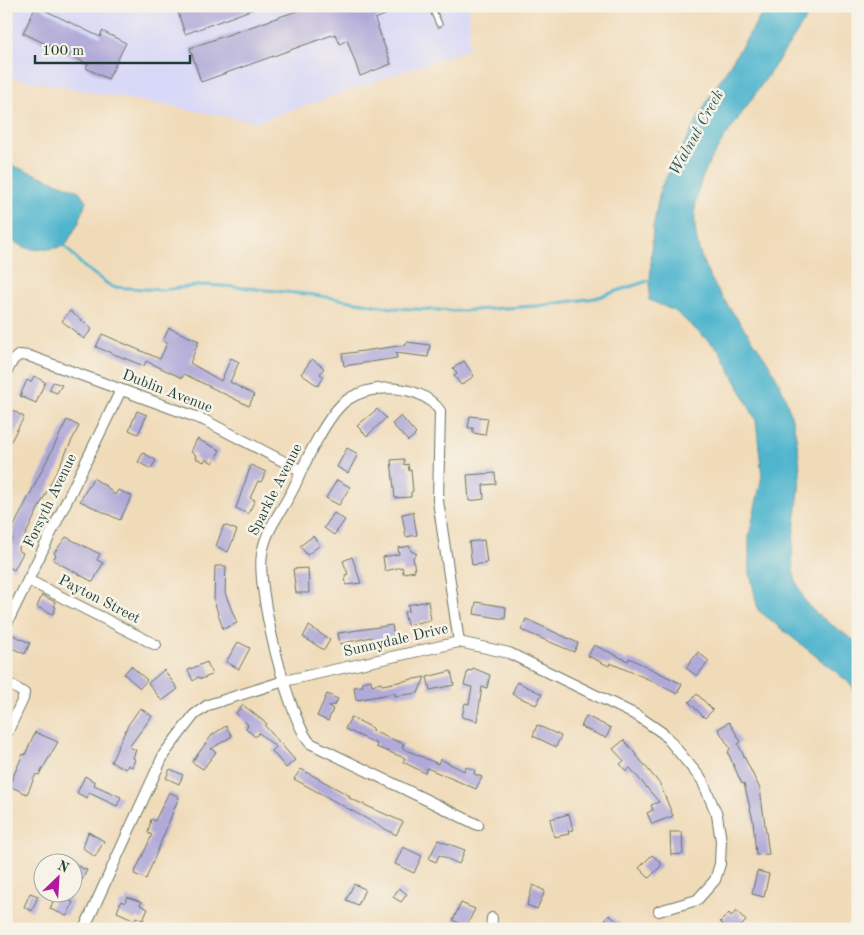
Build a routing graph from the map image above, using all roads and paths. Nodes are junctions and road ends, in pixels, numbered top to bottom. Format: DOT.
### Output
graph roads {
  1 [pos="432,6"];
  2 [pos="439,24"];
  3 [pos="6,373"];
  4 [pos="121,390"];
  5 [pos="300,470"];
  6 [pos="28,580"];
  7 [pos="6,625"];
  8 [pos="460,642"];
  9 [pos="156,645"];
  10 [pos="284,681"];
  11 [pos="6,682"];
  12 [pos="6,735"];
  13 [pos="478,825"];
  14 [pos="659,911"];
  15 [pos="492,918"];
  16 [pos="84,929"];
  17 [pos="491,929"];
  1 -- 2 [label="lane"];
  3 -- 4 [label="street, Dublin Avenue"];
  4 -- 5 [label="street, Dublin Avenue"];
  4 -- 6 [label="street, Forsyth Avenue"];
  5 -- 8 [label="street, Sparkle Avenue"];
  5 -- 10 [label="street, Sparkle Avenue"];
  6 -- 7 [label="street, Forsyth Avenue"];
  6 -- 9 [label="street, Payton Street"];
  8 -- 10 [label="street, Sunnydale Drive"];
  8 -- 14 [label="street, Sunnydale Drive"];
  10 -- 13 [label="street, Sparkle Avenue"];
  10 -- 16 [label="street, Sunnydale Drive"];
  11 -- 12 [label="street"];
  15 -- 17 [label="street"];
}
